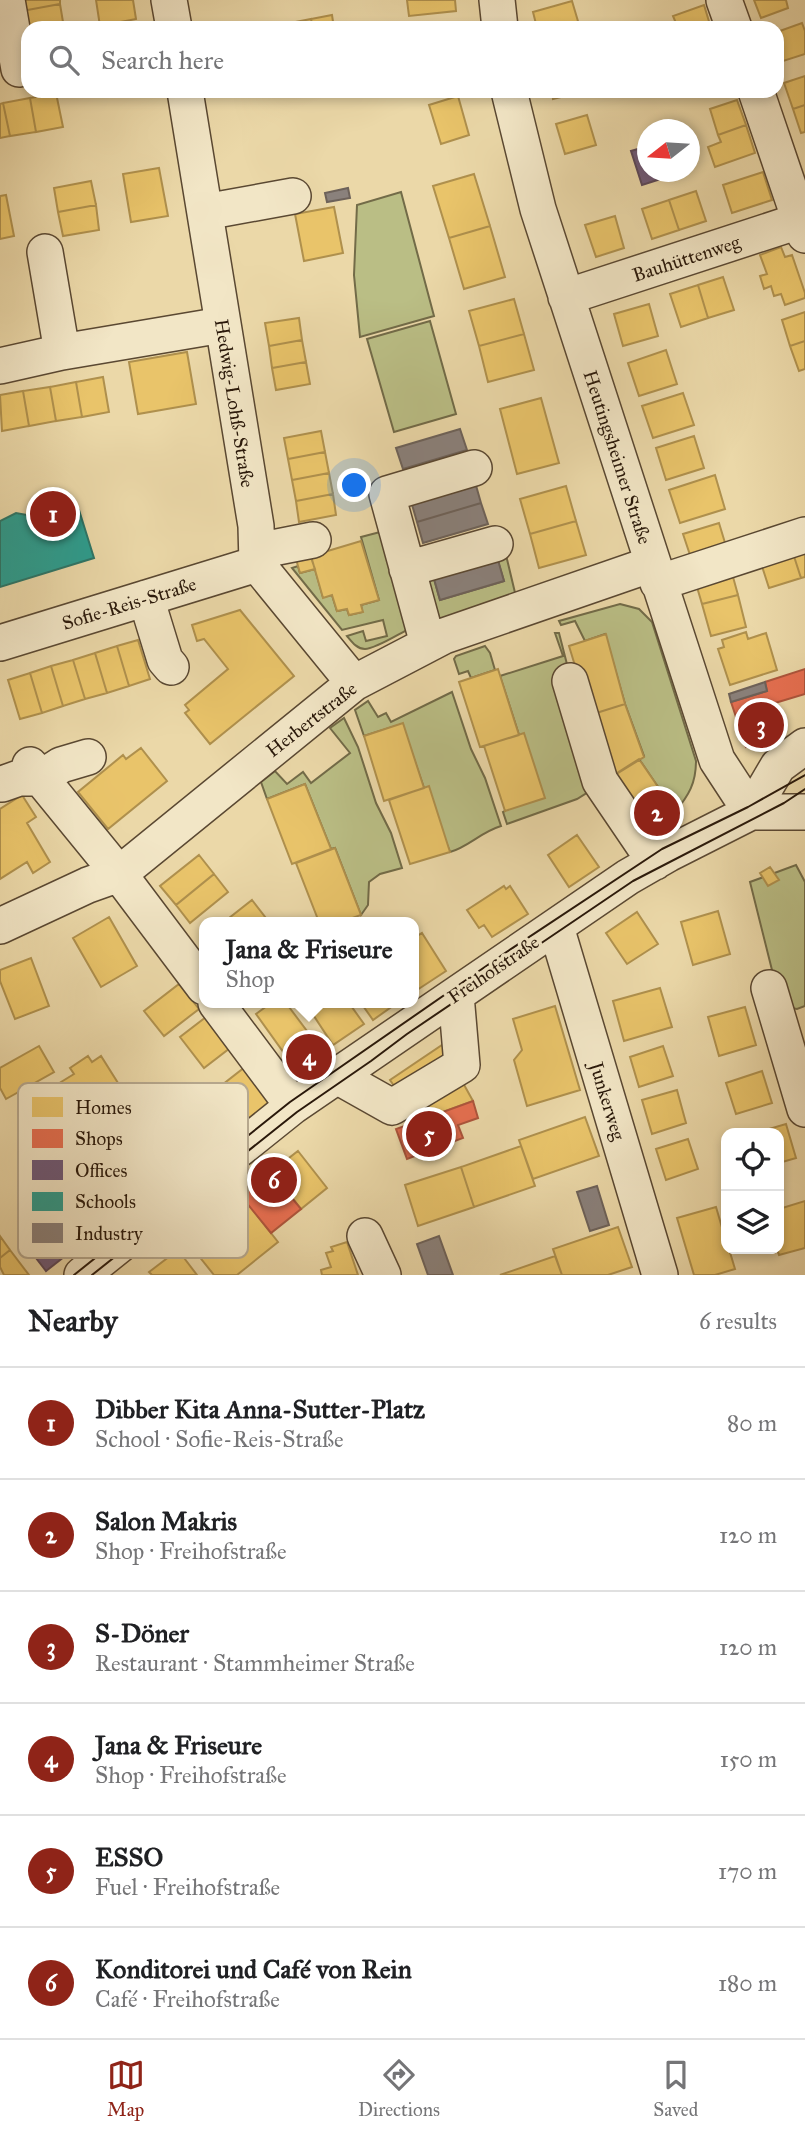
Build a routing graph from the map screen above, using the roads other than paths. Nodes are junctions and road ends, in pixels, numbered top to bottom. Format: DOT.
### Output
graph roads {
  1 [pos="7,0"];
  2 [pos="170,0"];
  3 [pos="497,0"];
  4 [pos="724,0"];
  5 [pos="173,21"];
  6 [pos="499,21"];
  7 [pos="732,21"];
  8 [pos="16,70"];
  9 [pos="185,98"];
  10 [pos="511,98"];
  11 [pos="758,98"];
  12 [pos="293,196"];
  13 [pos="205,212"];
  14 [pos="803,225"];
  15 [pos="45,252"];
  16 [pos="566,297"];
  17 [pos="222,325"];
  18 [pos="62,352"];
  19 [pos="0,366"];
  20 [pos="474,468"];
  21 [pos="805,535"];
  22 [pos="313,540"];
  23 [pos="495,544"];
  24 [pos="257,557"];
  25 [pos="407,569"];
  26 [pos="655,573"];
  27 [pos="146,598"];
  28 [pos="0,643"];
  29 [pos="428,644"];
  30 [pos="171,667"];
  31 [pos="570,681"];
  32 [pos="354,683"];
  33 [pos="805,746"];
  34 [pos="88,757"];
  35 [pos="769,780"];
  36 [pos="751,812"];
  37 [pos="800,822"];
  38 [pos="655,862"];
  39 [pos="119,874"];
  40 [pos="0,926"];
  41 [pos="556,927"];
  42 [pos="199,980"];
  43 [pos="769,988"];
  44 [pos="456,995"];
  45 [pos="220,1008"];
  46 [pos="336,1078"];
  47 [pos="293,1106"];
  48 [pos="805,1110"];
  49 [pos="248,1142"];
  50 [pos="365,1236"];
  51 [pos="103,1258"];
  52 [pos="82,1275"];
  53 [pos="383,1275"];
  54 [pos="660,1275"];
  1 -- 8 [label="street"];
  2 -- 5 [label="street"];
  3 -- 6 [label="street"];
  4 -- 7 [label="street"];
  9 -- 13 [label="street, Hedwig-Lohß-Straße"];
  10 -- 16 [label="street, Heutingsheimer Straße"];
  11 -- 14 [label="street"];
  12 -- 13 [label="street"];
  13 -- 17 [label="street, Hedwig-Lohß-Straße"];
  14 -- 16 [label="street, Bauhüttenweg"];
  15 -- 18 [label="street"];
  16 -- 26 [label="street, Heutingsheimer Straße"];
  17 -- 18 [label="street"];
  17 -- 24 [label="street, Hedwig-Lohß-Straße"];
  18 -- 19 [label="street"];
  20 -- 25 [label="street"];
  21 -- 26 [label="street, Herbertstraße"];
  22 -- 24 [label="street, Sofie-Reis-Straße"];
  23 -- 25 [label="street"];
  24 -- 27 [label="street, Sofie-Reis-Straße"];
  24 -- 32 [label="street"];
  25 -- 29 [label="street"];
  26 -- 29 [label="street, Herbertstraße"];
  26 -- 36 [label="street, Heutingsheimer Straße"];
  27 -- 28 [label="street, Sofie-Reis-Straße"];
  27 -- 30 [label="street"];
  29 -- 32 [label="street, Herbertstraße"];
  31 -- 38 [label="street"];
  32 -- 39 [label="street, Herbertstraße"];
  33 -- 35 [label="street"];
  34 -- 39 [label="street"];
  35 -- 36 [label="street"];
  35 -- 37 [label="street"];
  36 -- 37 [label="street"];
  36 -- 38 [label="street, Freihofstraße"];
  38 -- 41 [label="street, Freihofstraße"];
  39 -- 40 [label="street, Herbertstraße"];
  39 -- 42 [label="street"];
  41 -- 44 [label="street, Freihofstraße"];
  41 -- 54 [label="street, Junkerweg"];
  43 -- 48 [label="street"];
  44 -- 46 [label="street, Freihofstraße"];
  44 -- 46 [label="street"];
  45 -- 47 [label="street"];
  46 -- 47 [label="street, Freihofstraße"];
  47 -- 49 [label="street, Freihofstraße"];
  50 -- 53 [label="street"];
  51 -- 52 [label="street, Freihofstraße"];
}
